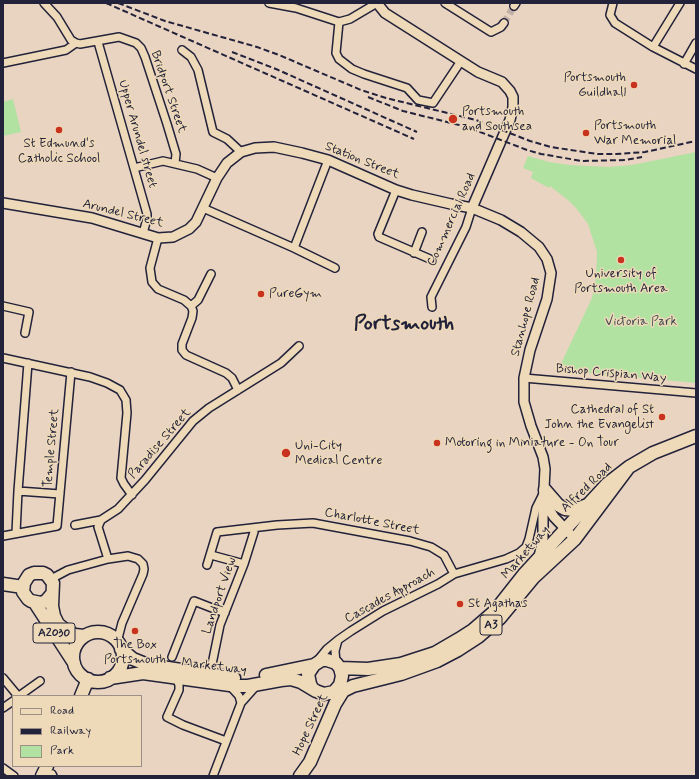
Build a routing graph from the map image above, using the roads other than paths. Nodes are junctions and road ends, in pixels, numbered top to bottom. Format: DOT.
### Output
graph roads {
  1 [pos="44,3"];
  2 [pos="269,3"];
  3 [pos="377,3"];
  4 [pos="445,3"];
  5 [pos="612,3"];
  6 [pos="680,3"];
  7 [pos="339,22"];
  8 [pos="504,23"];
  9 [pos="98,42"];
  10 [pos="76,43"];
  11 [pos="696,43"];
  12 [pos="654,47"];
  13 [pos="182,50"];
  14 [pos="461,61"];
  15 [pos="3,63"];
  16 [pos="684,64"];
  17 [pos="696,69"];
  18 [pos="240,152"];
  19 [pos="328,160"];
  20 [pos="176,163"];
  21 [pos="134,168"];
  22 [pos="217,178"];
  23 [pos="396,190"];
  24 [pos="3,203"];
  25 [pos="203,208"];
  26 [pos="472,208"];
  27 [pos="422,232"];
  28 [pos="143,233"];
  29 [pos="158,238"];
  30 [pos="294,248"];
  31 [pos="414,252"];
  32 [pos="430,259"];
  33 [pos="336,268"];
  34 [pos="211,274"];
  35 [pos="3,306"];
  36 [pos="191,306"];
  37 [pos="432,307"];
  38 [pos="25,333"];
  39 [pos="299,346"];
  40 [pos="3,358"];
  41 [pos="28,363"];
  42 [pos="71,372"];
  43 [pos="524,378"];
  44 [pos="238,390"];
  45 [pos="696,393"];
  46 [pos="696,436"];
  47 [pos="629,467"];
  48 [pos="545,490"];
  49 [pos="18,491"];
  50 [pos="130,492"];
  51 [pos="60,494"];
  52 [pos="588,504"];
  53 [pos="101,520"];
  54 [pos="75,525"];
  55 [pos="254,528"];
  56 [pos="563,532"];
  57 [pos="16,533"];
  58 [pos="3,536"];
  59 [pos="574,540"];
  60 [pos="211,555"];
  61 [pos="108,558"];
  62 [pos="538,559"];
  63 [pos="244,564"];
  64 [pos="207,565"];
  65 [pos="454,574"];
  66 [pos="51,578"];
  67 [pos="3,584"];
  68 [pos="23,588"];
  69 [pos="52,594"];
  70 [pos="35,603"];
  71 [pos="225,613"];
  72 [pos="84,636"];
  73 [pos="338,640"];
  74 [pos="119,645"];
  75 [pos="172,657"];
  76 [pos="74,663"];
  77 [pos="315,663"];
  78 [pos="338,666"];
  79 [pos="210,674"];
  80 [pos="394,675"];
  81 [pos="176,677"];
  82 [pos="3,678"];
  83 [pos="110,678"];
  84 [pos="88,680"];
  85 [pos="342,680"];
  86 [pos="40,681"];
  87 [pos="228,685"];
  88 [pos="257,685"];
  89 [pos="312,688"];
  90 [pos="18,695"];
  91 [pos="20,695"];
  92 [pos="81,695"];
  93 [pos="12,702"];
  94 [pos="241,703"];
  95 [pos="3,708"];
  96 [pos="226,741"];
  97 [pos="3,768"];
  98 [pos="14,776"];
  99 [pos="213,776"];
  100 [pos="300,776"];
  1 -- 10 [label="street"];
  2 -- 7 [label="street"];
  3 -- 7 [label="street"];
  3 -- 14 [label="street, Commercial Road"];
  4 -- 8 [label="street"];
  5 -- 12 [label="street"];
  6 -- 12 [label="street"];
  7 -- 14 [label="street"];
  9 -- 10 [label="street, Bridport Street"];
  9 -- 20 [label="street, Bridport Street"];
  9 -- 21 [label="street, Upper Arundel street"];
  10 -- 15 [label="street"];
  11 -- 16 [label="street"];
  12 -- 16 [label="street"];
  13 -- 18 [label="street"];
  14 -- 26 [label="street, Commercial Road"];
  16 -- 17 [label="street"];
  18 -- 19 [label="street, Station Street"];
  18 -- 22 [label="street, Arundel Street"];
  19 -- 23 [label="street, Station Street"];
  19 -- 30 [label="street"];
  20 -- 21 [label="street"];
  20 -- 22 [label="street"];
  21 -- 28 [label="street, Upper Arundel street"];
  22 -- 25 [label="street, Arundel Street"];
  23 -- 26 [label="street, Station Street"];
  23 -- 31 [label="street"];
  24 -- 28 [label="street, Arundel Street"];
  25 -- 29 [label="street, Arundel Street"];
  25 -- 30 [label="street"];
  26 -- 37 [label="street, Commercial Road"];
  26 -- 43 [label="street, Stanhope Road"];
  27 -- 31 [label="street"];
  28 -- 29 [label="street, Arundel Street"];
  29 -- 36 [label="street"];
  30 -- 33 [label="street"];
  31 -- 32 [label="street"];
  34 -- 36 [label="street"];
  35 -- 38 [label="street"];
  36 -- 44 [label="street"];
  39 -- 44 [label="street, Paradise Street"];
  40 -- 41 [label="street"];
  41 -- 42 [label="street"];
  41 -- 49 [label="street"];
  42 -- 50 [label="street"];
  42 -- 51 [label="street, Temple Street"];
  43 -- 45 [label="street, Bishop Crispian Way"];
  43 -- 48 [label="street, Stanhope Road"];
  44 -- 50 [label="street, Paradise Street"];
  46 -- 47 [label="main road, Alfred Road / A3"];
  47 -- 52 [label="main road, Alfred Road / A3"];
  47 -- 59 [label="main road, Alfred Road / A3"];
  48 -- 52 [label="main road"];
  48 -- 56 [label="street"];
  48 -- 62 [label="street"];
  48 -- 65 [label="street"];
  49 -- 51 [label="street"];
  49 -- 57 [label="street"];
  50 -- 53 [label="street, Paradise Street"];
  51 -- 57 [label="street, Temple Street"];
  52 -- 56 [label="main road, Alfred Road / A3"];
  53 -- 54 [label="street"];
  53 -- 61 [label="street"];
  55 -- 60 [label="street, Charlotte Street"];
  55 -- 63 [label="street, Landport View"];
  55 -- 65 [label="street, Charlotte Street"];
  56 -- 59 [label="street"];
  56 -- 62 [label="main road, Marketway / A3"];
  57 -- 58 [label="street"];
  59 -- 80 [label="main road, Marketway / A3"];
  60 -- 63 [label="street"];
  60 -- 64 [label="street"];
  61 -- 66 [label="street"];
  61 -- 74 [label="street"];
  62 -- 78 [label="main road, Marketway / A3"];
  63 -- 71 [label="street, Landport View"];
  65 -- 73 [label="street, Cascades Approach"];
  66 -- 68 [label="main road"];
  66 -- 69 [label="main road"];
  67 -- 68 [label="main road"];
  68 -- 70 [label="main road"];
  69 -- 70 [label="main road"];
  69 -- 72 [label="main road, A2030"];
  70 -- 76 [label="main road, A2030"];
  71 -- 75 [label="street"];
  71 -- 79 [label="street, Landport View"];
  72 -- 74 [label="main road"];
  72 -- 76 [label="main road"];
  73 -- 77 [label="street, Cascades Approach"];
  73 -- 78 [label="street, Cascades Approach"];
  74 -- 79 [label="main road, Marketway"];
  74 -- 83 [label="main road"];
  76 -- 84 [label="main road"];
  77 -- 78 [label="main road"];
  77 -- 79 [label="main road, Marketway"];
  77 -- 89 [label="main road"];
  78 -- 85 [label="main road"];
  80 -- 85 [label="main road, A3"];
  80 -- 100 [label="main road, Hope Street / A3"];
  81 -- 83 [label="main road, Marketway"];
  81 -- 87 [label="main road, Marketway"];
  81 -- 96 [label="street"];
  82 -- 90 [label="street"];
  83 -- 84 [label="main road"];
  84 -- 92 [label="main road"];
  85 -- 89 [label="main road"];
  86 -- 91 [label="street"];
  87 -- 88 [label="main road, Marketway"];
  87 -- 94 [label="street"];
  88 -- 89 [label="main road, Marketway"];
  88 -- 94 [label="street"];
  93 -- 95 [label="street"];
  94 -- 96 [label="street"];
  96 -- 99 [label="street"];
  97 -- 98 [label="street"];
}
